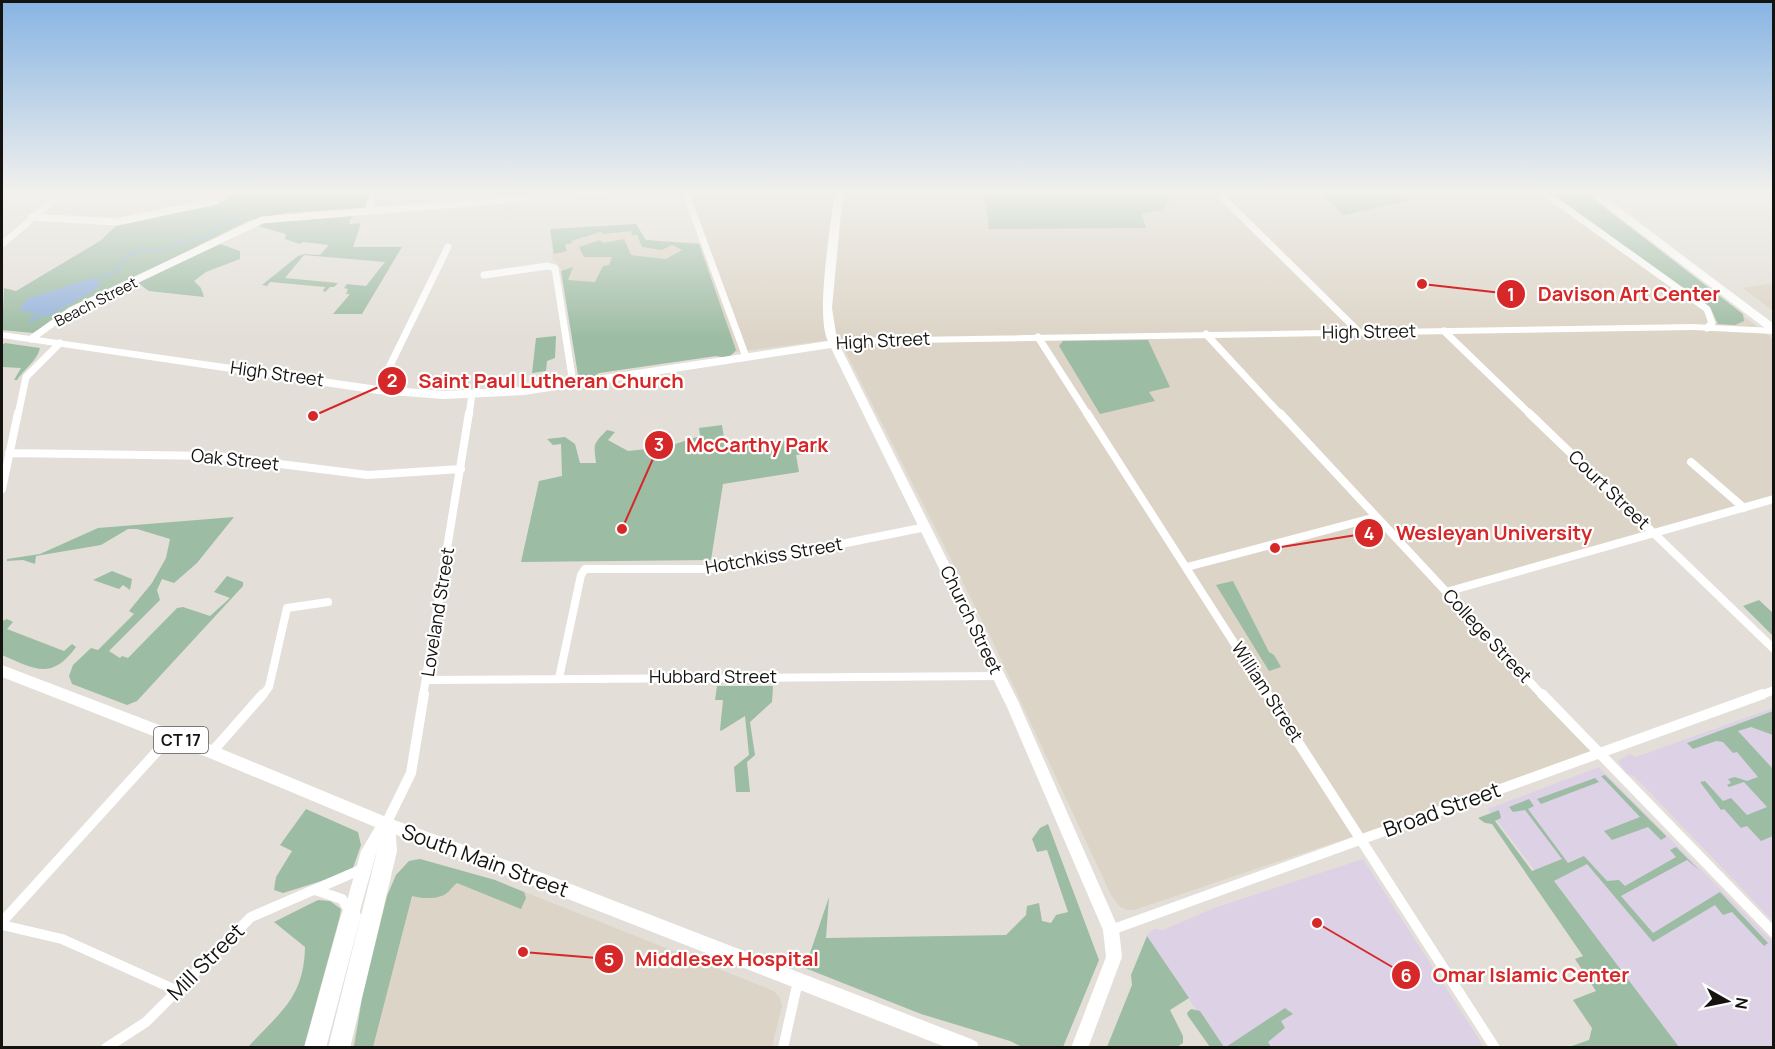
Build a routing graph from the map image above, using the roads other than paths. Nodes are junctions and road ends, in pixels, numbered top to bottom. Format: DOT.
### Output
graph roads {
  1 [pos="223,240"];
  2 [pos="703,240"];
  3 [pos="834,240"];
  4 [pos="1266,240"];
  5 [pos="1610,240"];
  6 [pos="1654,240"];
  7 [pos="448,247"];
  8 [pos="484,275"];
  9 [pos="1707,328"];
  10 [pos="1444,331"];
  11 [pos="1773,331"];
  12 [pos="1359,332"];
  13 [pos="1206,334"];
  14 [pos="2,335"];
  15 [pos="1038,337"];
  16 [pos="31,339"];
  17 [pos="832,343"];
  18 [pos="60,344"];
  19 [pos="746,357"];
  20 [pos="573,383"];
  21 [pos="378,390"];
  22 [pos="472,394"];
  23 [pos="9,453"];
  24 [pos="1691,462"];
  25 [pos="461,469"];
  26 [pos="2,489"];
  27 [pos="1773,499"];
  28 [pos="1744,508"];
  29 [pos="1376,517"];
  30 [pos="926,527"];
  31 [pos="1654,533"];
  32 [pos="1186,567"];
  33 [pos="1446,592"];
  34 [pos="328,602"];
  35 [pos="1773,649"];
  36 [pos="3,674"];
  37 [pos="999,676"];
  38 [pos="559,678"];
  39 [pos="427,680"];
  40 [pos="1773,690"];
  41 [pos="171,736"];
  42 [pos="212,752"];
  43 [pos="1598,754"];
  44 [pos="386,824"];
  45 [pos="1361,839"];
  46 [pos="362,868"];
  47 [pos="314,890"];
  48 [pos="351,915"];
  49 [pos="2,923"];
  50 [pos="1110,930"];
  51 [pos="1773,933"];
  52 [pos="798,981"];
  53 [pos="178,991"];
  54 [pos="106,1047"];
  55 [pos="315,1047"];
  56 [pos="339,1047"];
  57 [pos="783,1047"];
  58 [pos="971,1047"];
  59 [pos="1079,1047"];
  60 [pos="1495,1047"];
  1 -- 16 [label="street, Beach Street"];
  2 -- 19 [label="street"];
  3 -- 17 [label="street, Church Street"];
  4 -- 12 [label="street"];
  5 -- 9 [label="street"];
  6 -- 11 [label="highway"];
  7 -- 21 [label="street"];
  8 -- 20 [label="street"];
  9 -- 10 [label="street, High Street"];
  9 -- 11 [label="street, High Street"];
  10 -- 12 [label="street, High Street"];
  10 -- 31 [label="street, Court Street"];
  12 -- 13 [label="street, High Street"];
  13 -- 15 [label="street, High Street"];
  13 -- 29 [label="street, College Street"];
  14 -- 16 [label="street, High Street"];
  15 -- 17 [label="street, High Street"];
  15 -- 32 [label="street, William Street"];
  16 -- 18 [label="street, High Street"];
  17 -- 19 [label="street, High Street"];
  17 -- 30 [label="street, Church Street"];
  18 -- 21 [label="street, High Street"];
  18 -- 23 [label="street"];
  19 -- 20 [label="street, High Street"];
  20 -- 22 [label="street, High Street"];
  21 -- 22 [label="street, High Street"];
  22 -- 25 [label="street, Loveland Street"];
  23 -- 25 [label="street, Oak Street"];
  23 -- 26 [label="street"];
  24 -- 28 [label="street"];
  25 -- 39 [label="street, Loveland Street"];
  27 -- 28 [label="street"];
  28 -- 31 [label="street"];
  29 -- 32 [label="street"];
  29 -- 33 [label="street, College Street"];
  30 -- 37 [label="street, Church Street"];
  30 -- 38 [label="street, Hotchkiss Street"];
  31 -- 33 [label="street"];
  31 -- 35 [label="street, Court Street"];
  32 -- 45 [label="street, William Street"];
  33 -- 43 [label="street, College Street"];
  34 -- 42 [label="street"];
  36 -- 41 [label="street, South Main Street / CT 17"];
  37 -- 38 [label="street, Hubbard Street"];
  37 -- 50 [label="street, Church Street"];
  38 -- 39 [label="street, Hubbard Street"];
  39 -- 44 [label="street, Loveland Street"];
  40 -- 43 [label="street, Broad Street"];
  41 -- 42 [label="street, South Main Street / CT 17"];
  41 -- 49 [label="street"];
  42 -- 44 [label="street, South Main Street / CT 17"];
  43 -- 45 [label="street, Broad Street"];
  43 -- 51 [label="street, College Street"];
  44 -- 46 [label="street"];
  44 -- 52 [label="street, South Main Street"];
  44 -- 56 [label="highway"];
  45 -- 50 [label="street, Broad Street"];
  45 -- 60 [label="street, William Street"];
  46 -- 47 [label="street, Mill Street"];
  46 -- 48 [label="street"];
  47 -- 48 [label="street"];
  47 -- 53 [label="street, Mill Street"];
  48 -- 55 [label="highway"];
  49 -- 53 [label="street"];
  50 -- 59 [label="street, Church Street"];
  52 -- 57 [label="street"];
  52 -- 58 [label="street, South Main Street"];
  53 -- 54 [label="street, Mill Street"];
}
